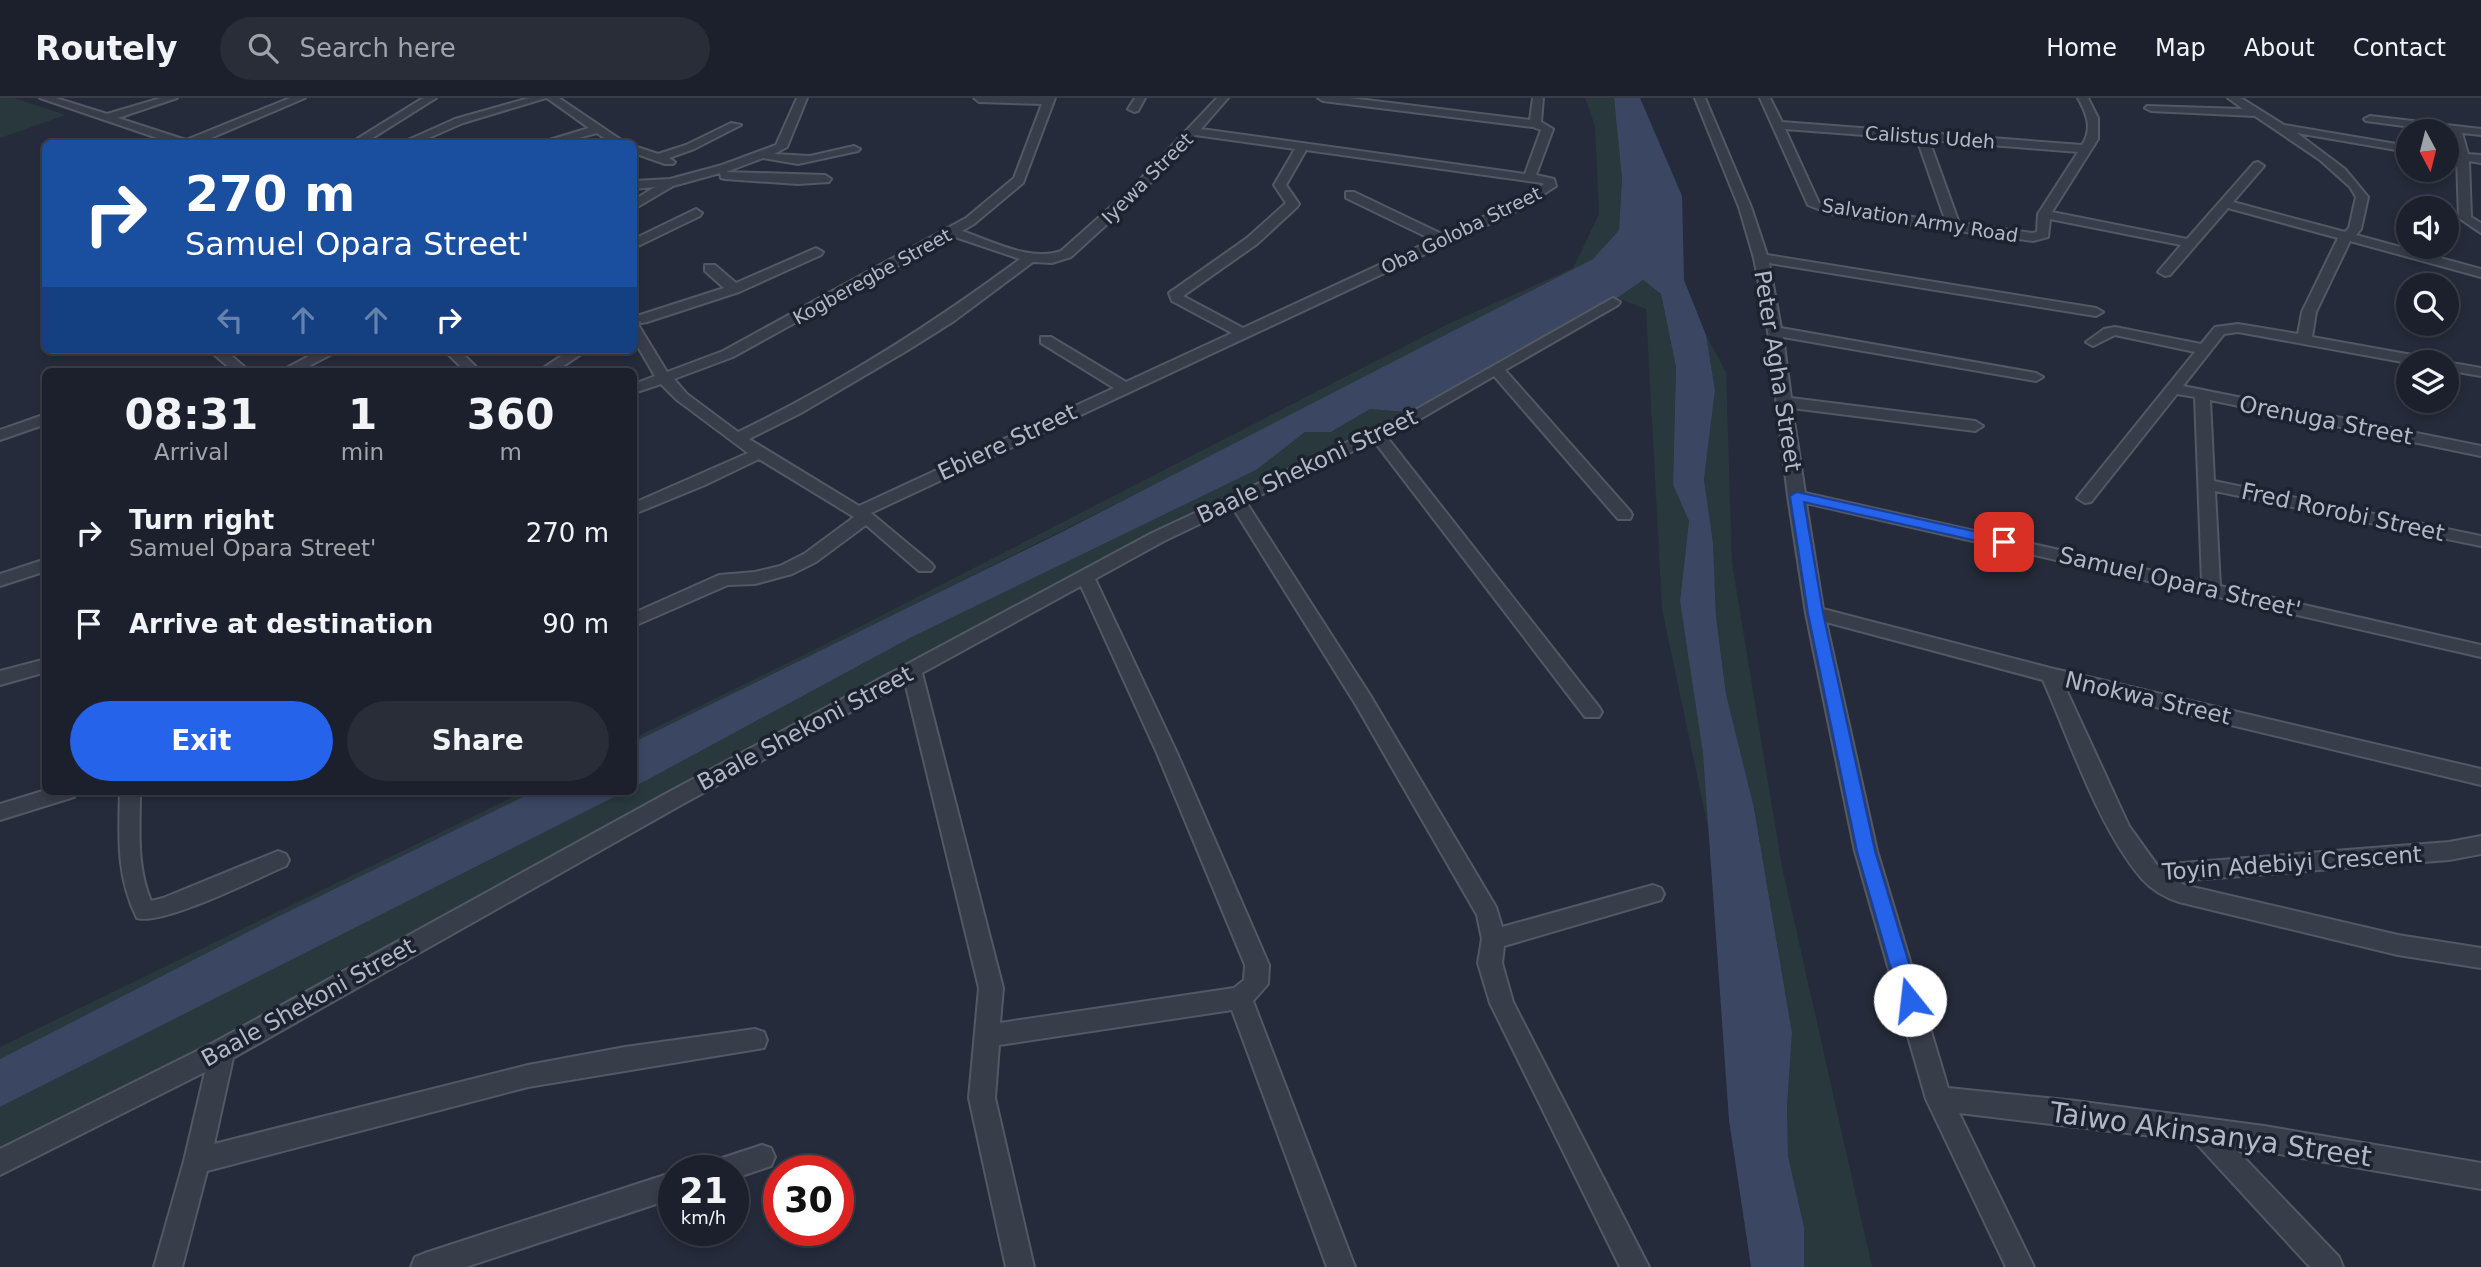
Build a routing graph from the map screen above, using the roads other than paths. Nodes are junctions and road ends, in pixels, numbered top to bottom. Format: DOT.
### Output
graph roads {
  1 [pos="46,98"];
  2 [pos="172,98"];
  3 [pos="300,98"];
  4 [pos="431,98"];
  5 [pos="541,98"];
  6 [pos="552,98"];
  7 [pos="802,98"];
  8 [pos="1140,98"];
  9 [pos="1223,98"];
  10 [pos="1323,98"];
  11 [pos="1538,98"];
  12 [pos="1700,98"];
  13 [pos="1765,98"];
  14 [pos="2083,98"];
  15 [pos="2233,98"];
  16 [pos="1050,100"];
  17 [pos="978,102"];
  18 [pos="2151,108"];
  19 [pos="1134,109"];
  20 [pos="2257,113"];
  21 [pos="106,118"];
  22 [pos="2370,119"];
  23 [pos="2396,122"];
  24 [pos="1535,124"];
  25 [pos="735,125"];
  26 [pos="1776,125"];
  27 [pos="2277,127"];
  28 [pos="597,129"];
  29 [pos="2459,129"];
  30 [pos="1194,131"];
  31 [pos="2481,132"];
  32 [pos="1922,137"];
  33 [pos="175,140"];
  34 [pos="198,140"];
  35 [pos="361,140"];
  36 [pos="414,140"];
  37 [pos="556,140"];
  38 [pos="615,140"];
  39 [pos="2459,142"];
  40 [pos="1302,147"];
  41 [pos="2396,147"];
  42 [pos="854,149"];
  43 [pos="2084,149"];
  44 [pos="637,150"];
  45 [pos="765,155"];
  46 [pos="2459,156"];
  47 [pos="2463,156"];
  48 [pos="658,158"];
  49 [pos="2481,159"];
  50 [pos="2258,166"];
  51 [pos="716,171"];
  52 [pos="699,175"];
  53 [pos="1529,178"];
  54 [pos="825,179"];
  55 [pos="669,183"];
  56 [pos="637,185"];
  57 [pos="1350,195"];
  58 [pos="637,203"];
  59 [pos="2227,204"];
  60 [pos="696,214"];
  61 [pos="2044,214"];
  62 [pos="1954,227"];
  63 [pos="2481,229"];
  64 [pos="953,232"];
  65 [pos="2349,236"];
  66 [pos="1443,240"];
  67 [pos="637,243"];
  68 [pos="2190,243"];
  69 [pos="816,252"];
  70 [pos="1030,258"];
  71 [pos="1760,258"];
  72 [pos="710,268"];
  73 [pos="2165,272"];
  74 [pos="2481,273"];
  75 [pos="734,289"];
  76 [pos="1613,302"];
  77 [pos="2095,312"];
  78 [pos="637,321"];
  79 [pos="637,323"];
  80 [pos="1775,331"];
  81 [pos="1242,333"];
  82 [pos="2304,339"];
  83 [pos="1046,340"];
  84 [pos="2093,342"];
  85 [pos="2204,349"];
  86 [pos="221,354"];
  87 [pos="324,354"];
  88 [pos="455,354"];
  89 [pos="574,354"];
  90 [pos="2396,356"];
  91 [pos="238,368"];
  92 [pos="294,368"];
  93 [pos="470,368"];
  94 [pos="551,368"];
  95 [pos="2459,368"];
  96 [pos="1496,369"];
  97 [pos="2481,372"];
  98 [pos="1156,373"];
  99 [pos="663,377"];
  100 [pos="2036,377"];
  101 [pos="1123,387"];
  102 [pos="637,388"];
  103 [pos="2171,388"];
  104 [pos="2202,395"];
  105 [pos="1784,402"];
  106 [pos="42,420"];
  107 [pos="1975,426"];
  108 [pos="0,435"];
  109 [pos="1378,436"];
  110 [pos="737,439"];
  111 [pos="2481,451"];
  112 [pos="760,453"];
  113 [pos="2206,484"];
  114 [pos="1797,496"];
  115 [pos="2085,498"];
  116 [pos="1236,499"];
  117 [pos="637,508"];
  118 [pos="862,514"];
  119 [pos="1623,515"];
  120 [pos="2481,541"];
  121 [pos="42,566"];
  122 [pos="925,567"];
  123 [pos="1086,578"];
  124 [pos="0,580"];
  125 [pos="2211,589"];
  126 [pos="1815,613"];
  127 [pos="637,619"];
  128 [pos="2481,651"];
  129 [pos="42,666"];
  130 [pos="912,670"];
  131 [pos="2050,675"];
  132 [pos="0,678"];
  133 [pos="1592,712"];
  134 [pos="2481,777"];
  135 [pos="54,795"];
  136 [pos="130,795"];
  137 [pos="0,812"];
  138 [pos="2481,845"];
  139 [pos="278,860"];
  140 [pos="2151,874"];
  141 [pos="1653,894"];
  142 [pos="1493,939"];
  143 [pos="2481,958"];
  144 [pos="1240,998"];
  145 [pos="987,1036"];
  146 [pos="755,1040"];
  147 [pos="222,1051"];
  148 [pos="1939,1099"];
  149 [pos="2202,1131"];
  150 [pos="762,1157"];
  151 [pos="197,1161"];
  152 [pos="749,1161"];
  153 [pos="0,1162"];
  154 [pos="2481,1176"];
  155 [pos="658,1190"];
  156 [pos="168,1267"];
  157 [pos="425,1267"];
  158 [pos="1020,1267"];
  159 [pos="1341,1267"];
  160 [pos="1635,1267"];
  161 [pos="2020,1267"];
  162 [pos="2329,1267"];
  1 -- 21 [label="street"];
  2 -- 21 [label="street"];
  3 -- 34 [label="street"];
  4 -- 35 [label="street"];
  5 -- 36 [label="street"];
  6 -- 28 [label="street"];
  7 -- 45 [label="street"];
  8 -- 19 [label="street"];
  9 -- 30 [label="street, Iyewa Street"];
  10 -- 24 [label="street"];
  11 -- 24 [label="street"];
  12 -- 71 [label="street, Peter Agha Street"];
  13 -- 26 [label="street"];
  14 -- 43 [label="street, Salvation Army Road"];
  15 -- 20 [label="street"];
  16 -- 17 [label="street"];
  16 -- 64 [label="street, Kogberegbe Street"];
  18 -- 20 [label="street"];
  20 -- 27 [label="street"];
  21 -- 33 [label="street"];
  22 -- 23 [label="street"];
  24 -- 53 [label="street"];
  25 -- 48 [label="street"];
  26 -- 32 [label="street, Calistus Udeh"];
  26 -- 62 [label="street, Salvation Army Road"];
  27 -- 41 [label="street"];
  27 -- 65 [label="street"];
  28 -- 37 [label="street"];
  28 -- 38 [label="street"];
  29 -- 31 [label="street"];
  30 -- 40 [label="street, Oba Goloba Street"];
  30 -- 70 [label="street, Iyewa Street"];
  32 -- 43 [label="street, Calistus Udeh"];
  32 -- 62 [label="street"];
  39 -- 47 [label="street"];
  40 -- 53 [label="street, Oba Goloba Street"];
  40 -- 81 [label="street"];
  42 -- 45 [label="street"];
  43 -- 61 [label="street, Salvation Army Road"];
  44 -- 48 [label="street"];
  45 -- 51 [label="street"];
  46 -- 47 [label="street"];
  47 -- 49 [label="street"];
  47 -- 63 [label="street"];
  48 -- 52 [label="street"];
  50 -- 59 [label="street"];
  51 -- 52 [label="street"];
  51 -- 54 [label="street"];
  52 -- 55 [label="street"];
  53 -- 66 [label="street, Oba Goloba Street"];
  55 -- 56 [label="street"];
  55 -- 58 [label="street"];
  57 -- 66 [label="street"];
  59 -- 65 [label="street"];
  59 -- 68 [label="street"];
  60 -- 67 [label="street"];
  61 -- 62 [label="street, Salvation Army Road"];
  61 -- 68 [label="street"];
  64 -- 70 [label="street"];
  64 -- 99 [label="street, Kogberegbe Street"];
  65 -- 74 [label="street"];
  65 -- 82 [label="street"];
  66 -- 81 [label="street, Oba Goloba Street"];
  68 -- 73 [label="street"];
  69 -- 75 [label="street"];
  70 -- 110 [label="street"];
  71 -- 77 [label="street"];
  71 -- 80 [label="street, Peter Agha Street"];
  72 -- 75 [label="street"];
  75 -- 78 [label="street"];
  76 -- 96 [label="street, Baale Shekoni Street"];
  79 -- 99 [label="street"];
  80 -- 100 [label="street"];
  80 -- 105 [label="street, Peter Agha Street"];
  81 -- 98 [label="street, Oba Goloba Street"];
  82 -- 85 [label="street"];
  82 -- 90 [label="street"];
  83 -- 101 [label="street"];
  84 -- 85 [label="street"];
  85 -- 103 [label="street"];
  86 -- 91 [label="street"];
  87 -- 92 [label="street"];
  88 -- 93 [label="street"];
  89 -- 94 [label="street"];
  95 -- 97 [label="street"];
  96 -- 109 [label="street, Baale Shekoni Street"];
  96 -- 119 [label="street"];
  98 -- 101 [label="street, Ebiere Street"];
  99 -- 102 [label="street, Kogberegbe Street"];
  99 -- 110 [label="street"];
  101 -- 118 [label="street, Ebiere Street"];
  103 -- 104 [label="street, Orenuga Street"];
  103 -- 115 [label="street"];
  104 -- 111 [label="street, Orenuga Street"];
  104 -- 113 [label="street"];
  105 -- 107 [label="street"];
  105 -- 114 [label="street, Peter Agha Street"];
  106 -- 108 [label="street"];
  109 -- 116 [label="street, Baale Shekoni Street"];
  109 -- 133 [label="street"];
  110 -- 112 [label="street"];
  112 -- 117 [label="street"];
  112 -- 118 [label="street"];
  113 -- 120 [label="street, Fred Rorobi Street"];
  113 -- 125 [label="street"];
  114 -- 125 [label="street, Samuel Opara Street'"];
  114 -- 126 [label="street, Peter Agha Street"];
  116 -- 123 [label="street, Baale Shekoni Street"];
  116 -- 142 [label="street"];
  118 -- 122 [label="street"];
  118 -- 127 [label="street, Ebiere Street"];
  121 -- 124 [label="street"];
  123 -- 130 [label="street, Baale Shekoni Street"];
  123 -- 144 [label="street"];
  125 -- 128 [label="street, Samuel Opara Street'"];
  126 -- 131 [label="street, Nnokwa Street"];
  126 -- 148 [label="street, Peter Agha Street"];
  129 -- 132 [label="street"];
  130 -- 145 [label="street"];
  130 -- 147 [label="street, Baale Shekoni Street"];
  131 -- 134 [label="street, Nnokwa Street"];
  131 -- 140 [label="street"];
  135 -- 137 [label="street"];
  136 -- 139 [label="street"];
  138 -- 140 [label="street, Toyin Adebiyi Crescent"];
  140 -- 143 [label="street, Toyin Adebiyi Crescent"];
  141 -- 142 [label="street"];
  142 -- 160 [label="street"];
  144 -- 145 [label="street"];
  144 -- 159 [label="street"];
  145 -- 158 [label="street"];
  146 -- 151 [label="street"];
  147 -- 151 [label="street"];
  147 -- 153 [label="street, Baale Shekoni Street"];
  148 -- 149 [label="street, Taiwo Akinsanya Street"];
  148 -- 161 [label="street, Peter Agha Street"];
  149 -- 154 [label="street, Taiwo Akinsanya Street"];
  149 -- 162 [label="street"];
  150 -- 152 [label="street"];
  151 -- 156 [label="street"];
  155 -- 157 [label="street"];
}
